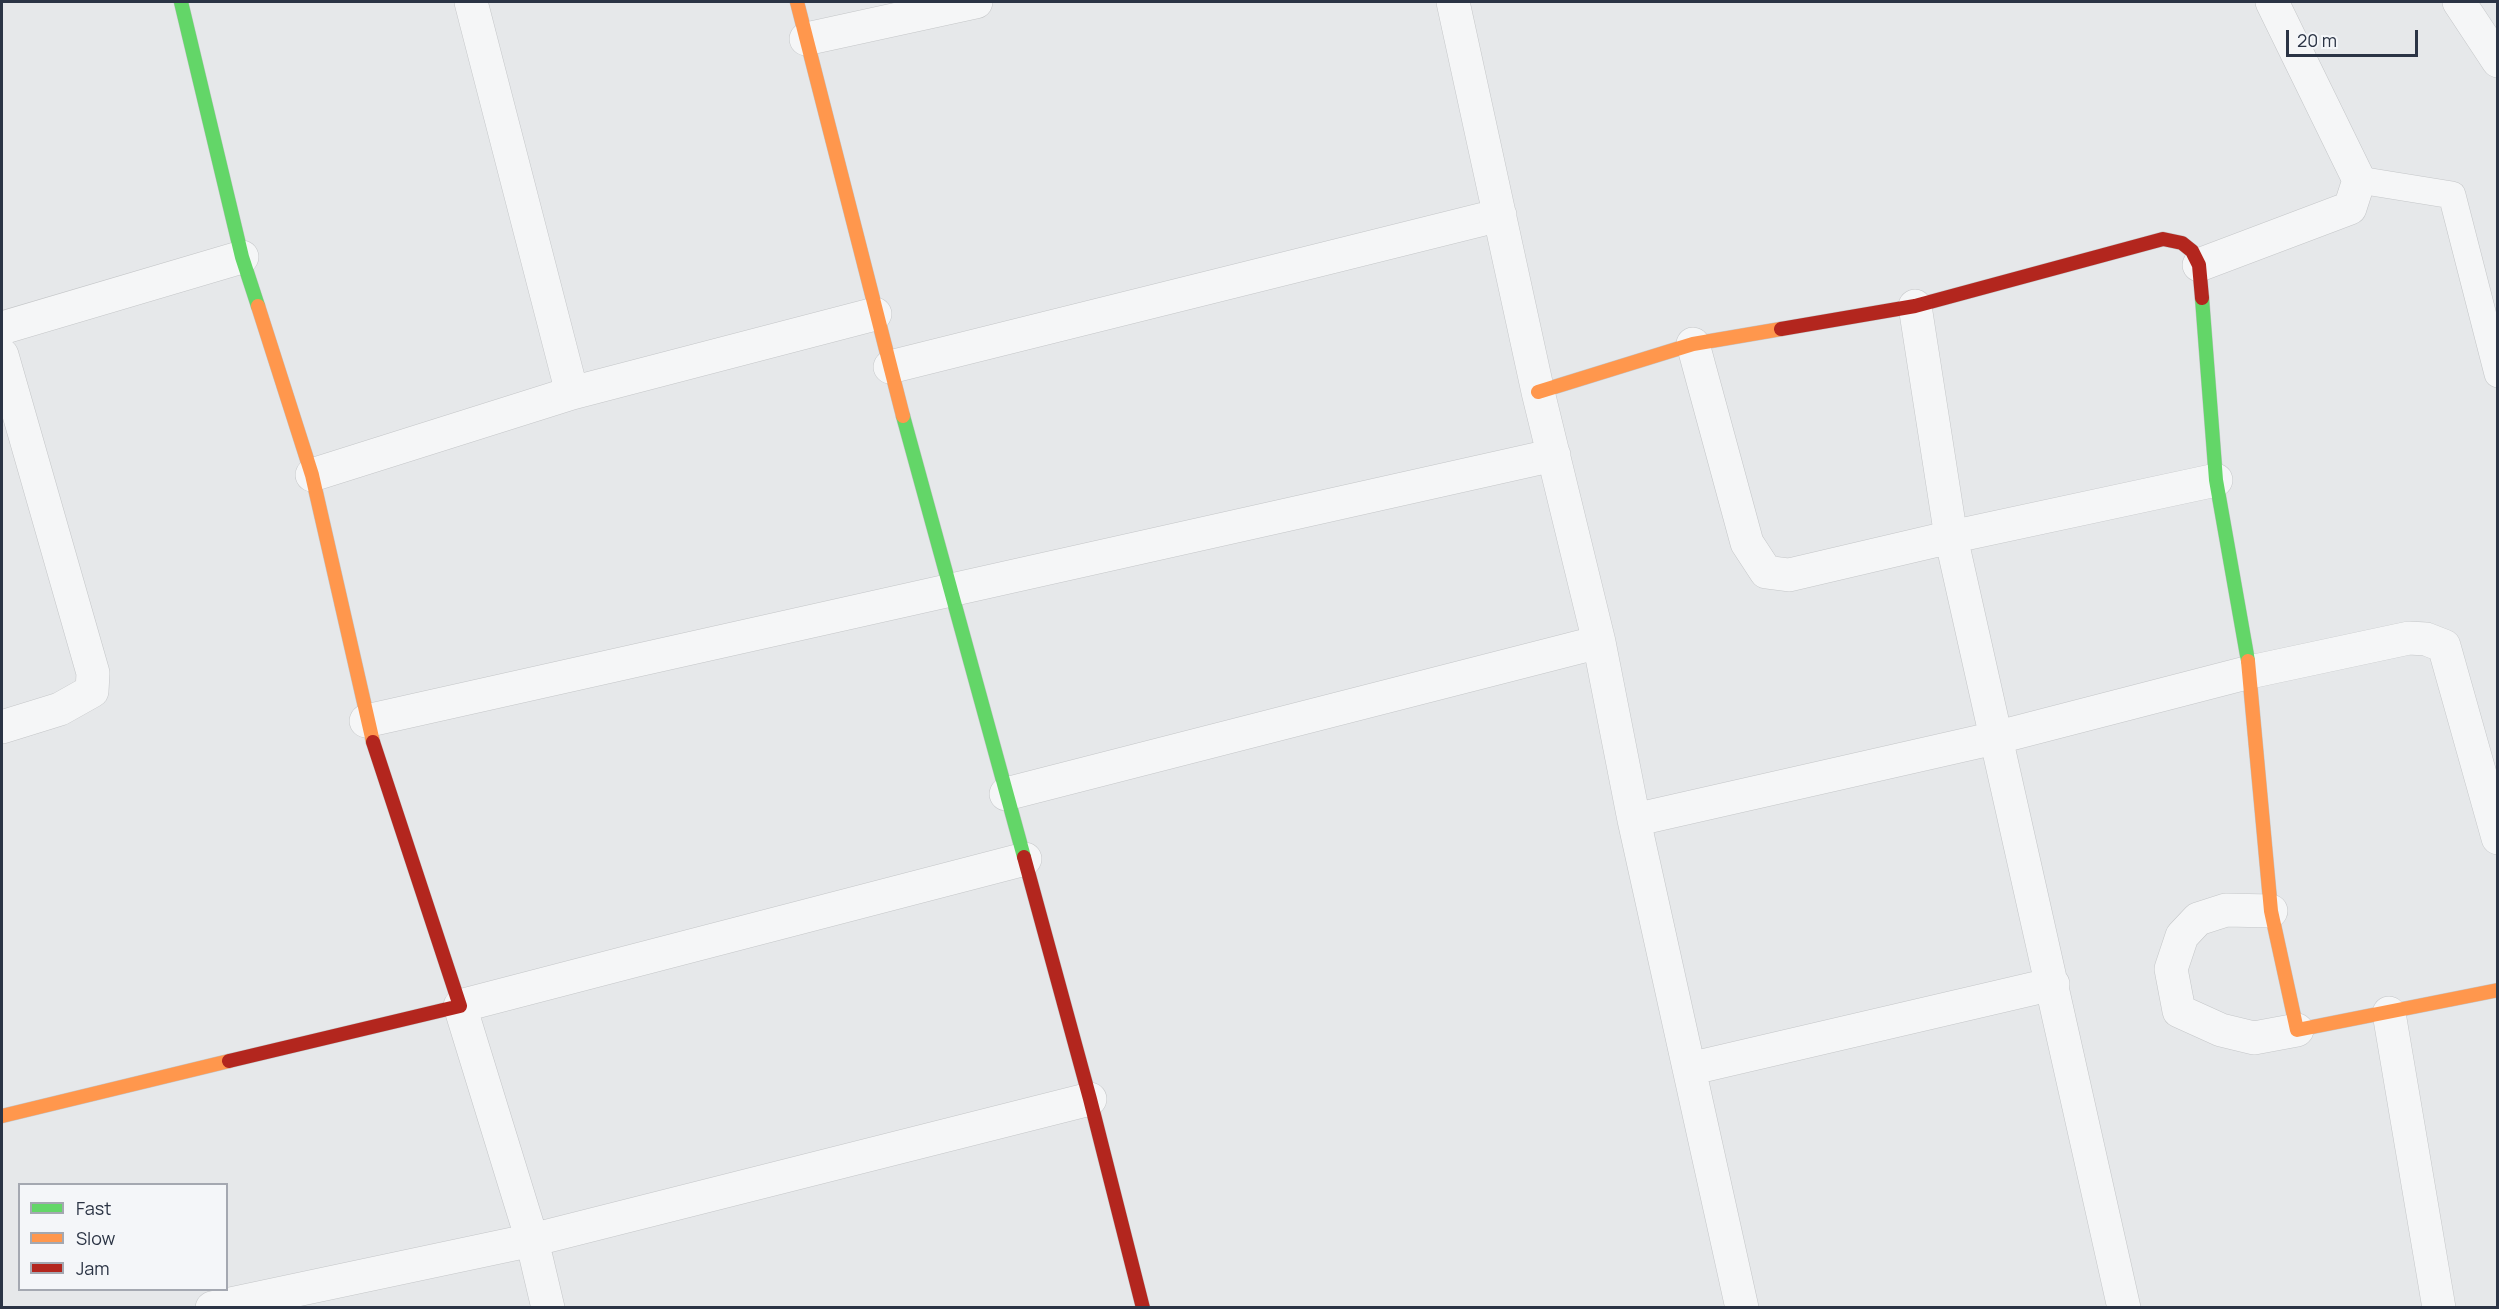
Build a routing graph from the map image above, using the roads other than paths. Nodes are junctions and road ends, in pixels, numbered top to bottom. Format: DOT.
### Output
graph roads {
  1 [pos="181,2"];
  2 [pos="471,2"];
  3 [pos="797,2"];
  4 [pos="976,2"];
  5 [pos="1453,2"];
  6 [pos="2272,2"];
  7 [pos="2459,2"];
  8 [pos="806,39"];
  9 [pos="2498,61"];
  10 [pos="2359,180"];
  11 [pos="1500,215"];
  12 [pos="242,257"];
  13 [pos="2199,266"];
  14 [pos="1915,306"];
  15 [pos="875,314"];
  16 [pos="2,328"];
  17 [pos="1693,344"];
  18 [pos="2,355"];
  19 [pos="890,367"];
  20 [pos="2498,374"];
  21 [pos="1538,392"];
  22 [pos="572,393"];
  23 [pos="1554,455"];
  24 [pos="312,475"];
  25 [pos="2216,480"];
  26 [pos="1951,537"];
  27 [pos="952,589"];
  28 [pos="1599,642"];
  29 [pos="2250,672"];
  30 [pos="366,721"];
  31 [pos="2,727"];
  32 [pos="1995,738"];
  33 [pos="1006,794"];
  34 [pos="1634,820"];
  35 [pos="2498,838"];
  36 [pos="1025,859"];
  37 [pos="2271,911"];
  38 [pos="2053,984"];
  39 [pos="2498,990"];
  40 [pos="460,1006"];
  41 [pos="2389,1013"];
  42 [pos="2296,1030"];
  43 [pos="1689,1069"];
  44 [pos="1090,1099"];
  45 [pos="2,1116"];
  46 [pos="532,1240"];
  47 [pos="212,1308"];
  48 [pos="549,1308"];
  49 [pos="1143,1308"];
  50 [pos="1742,1308"];
  51 [pos="2124,1308"];
  52 [pos="2439,1308"];
  1 -- 12 [label="street"];
  2 -- 22 [label="street"];
  3 -- 8 [label="street"];
  4 -- 8 [label="street"];
  5 -- 11 [label="street"];
  6 -- 10 [label="street"];
  7 -- 9 [label="street"];
  8 -- 15 [label="street"];
  10 -- 13 [label="street"];
  10 -- 20 [label="lane"];
  11 -- 19 [label="street"];
  11 -- 21 [label="street"];
  12 -- 16 [label="street"];
  12 -- 24 [label="street"];
  13 -- 14 [label="street"];
  13 -- 25 [label="street"];
  14 -- 17 [label="street"];
  14 -- 26 [label="street"];
  15 -- 19 [label="street"];
  15 -- 22 [label="street"];
  17 -- 21 [label="street"];
  17 -- 26 [label="street"];
  18 -- 31 [label="street"];
  19 -- 27 [label="street"];
  21 -- 23 [label="street"];
  22 -- 24 [label="street"];
  23 -- 27 [label="street"];
  23 -- 28 [label="street"];
  24 -- 30 [label="street"];
  25 -- 26 [label="street"];
  25 -- 29 [label="street"];
  26 -- 32 [label="street"];
  27 -- 30 [label="street"];
  27 -- 33 [label="street"];
  28 -- 33 [label="street"];
  28 -- 34 [label="street"];
  29 -- 32 [label="street"];
  29 -- 35 [label="street"];
  29 -- 37 [label="street"];
  30 -- 40 [label="street"];
  32 -- 34 [label="street"];
  32 -- 38 [label="street"];
  33 -- 36 [label="street"];
  34 -- 43 [label="street"];
  36 -- 40 [label="street"];
  36 -- 44 [label="street"];
  37 -- 42 [label="street"];
  37 -- 42 [label="street"];
  38 -- 43 [label="street"];
  38 -- 51 [label="street"];
  39 -- 41 [label="street"];
  40 -- 45 [label="street"];
  40 -- 46 [label="street"];
  41 -- 42 [label="street"];
  41 -- 52 [label="street"];
  43 -- 50 [label="street"];
  44 -- 46 [label="street"];
  44 -- 49 [label="street"];
  46 -- 47 [label="street"];
  46 -- 48 [label="street"];
}
